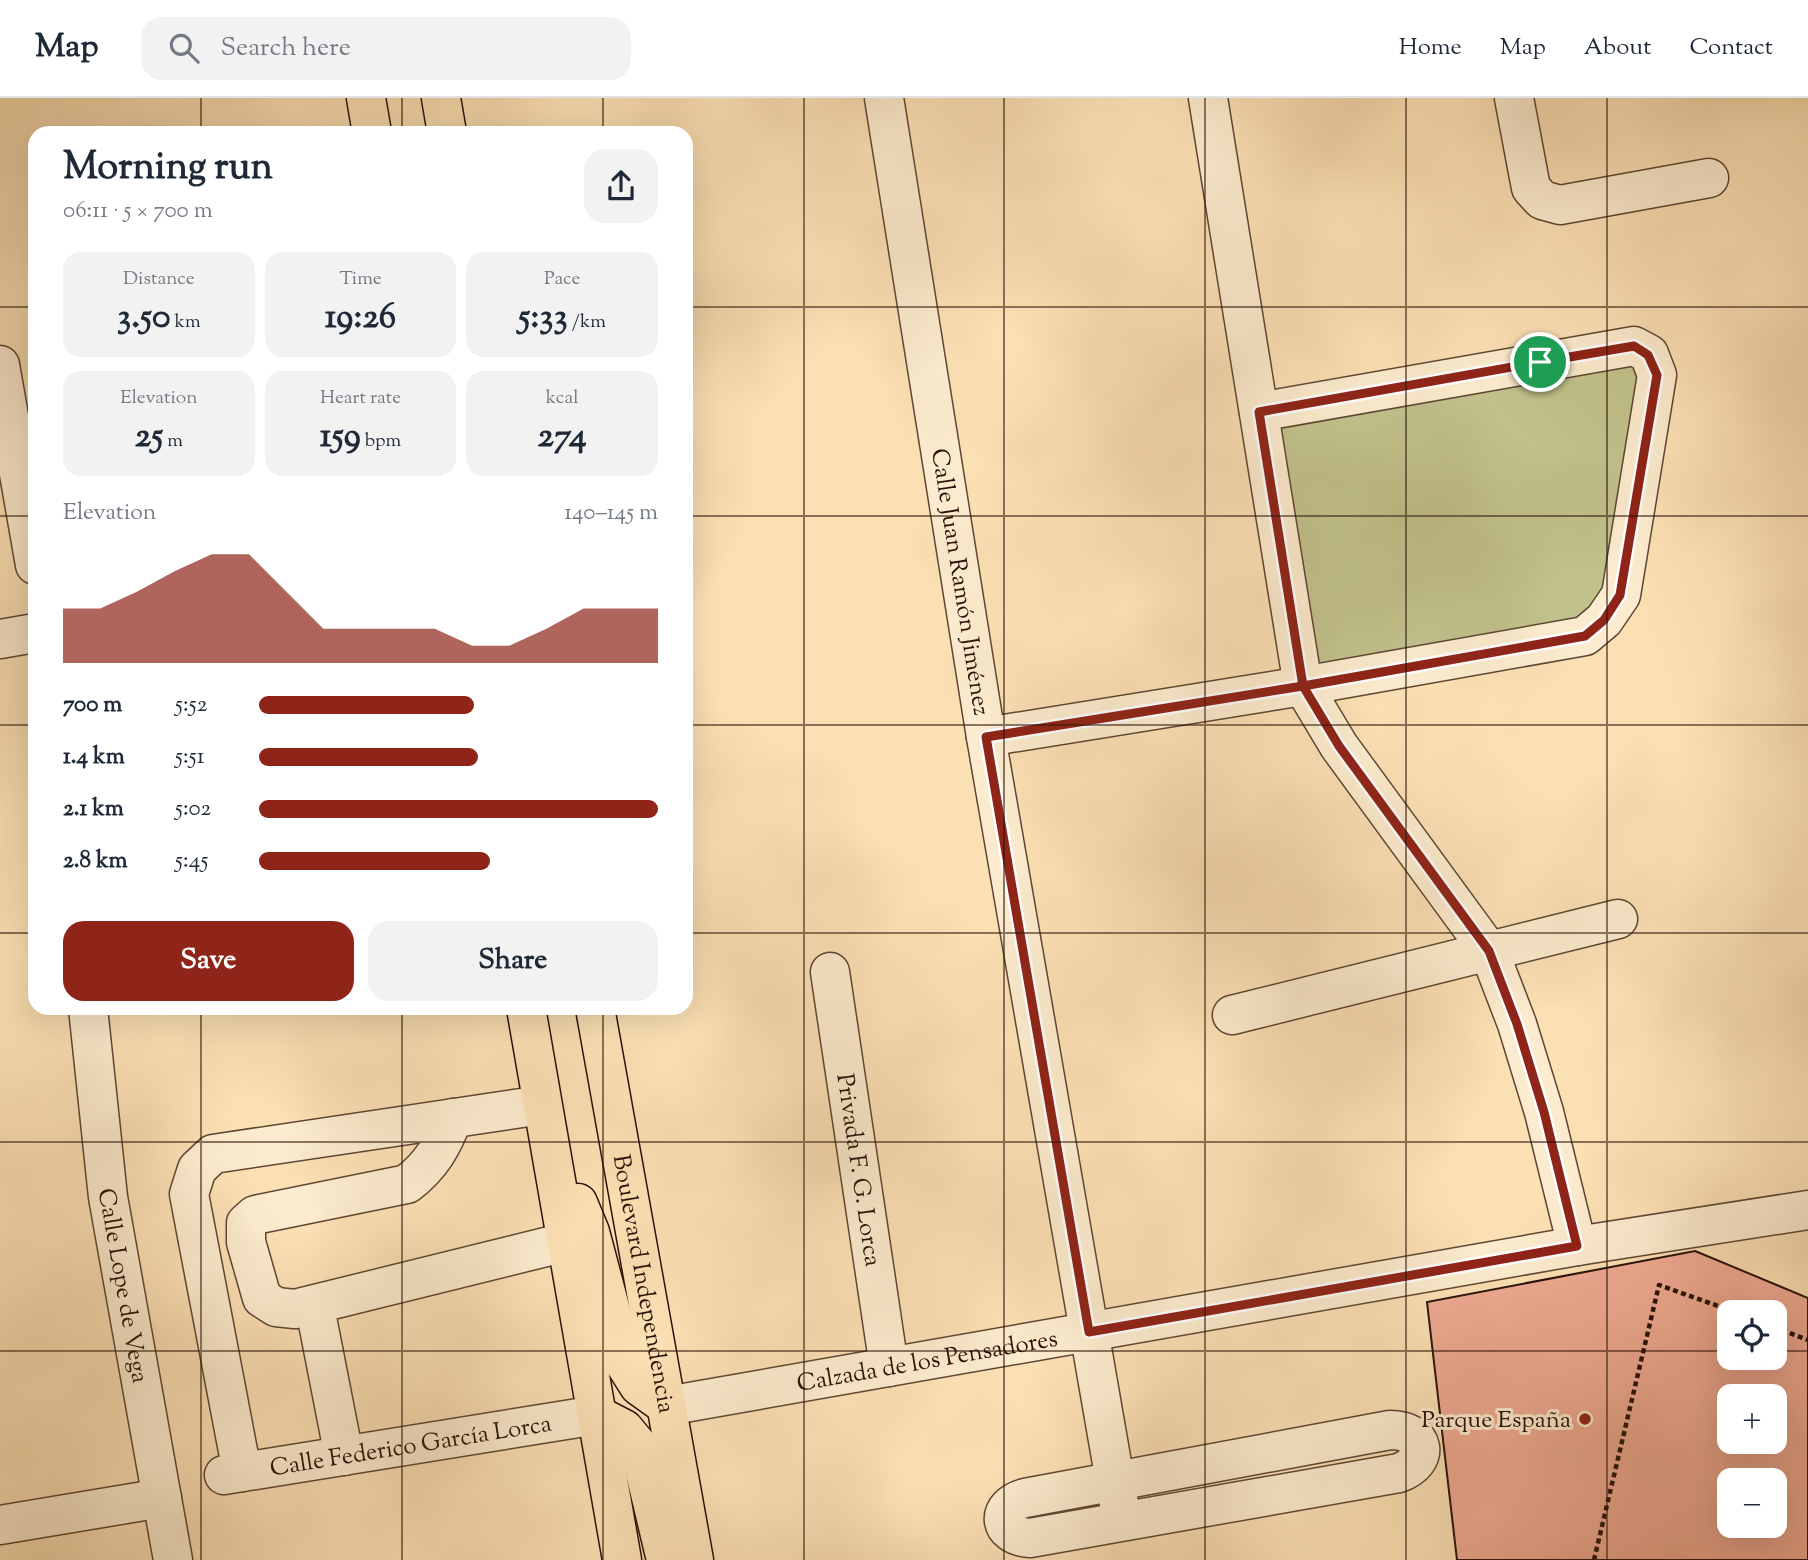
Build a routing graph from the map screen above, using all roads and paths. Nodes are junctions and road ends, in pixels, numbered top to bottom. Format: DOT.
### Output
graph roads {
  1 [pos="441,98"];
  2 [pos="884,98"];
  3 [pos="1208,98"];
  4 [pos="1514,98"];
  5 [pos="446,126"];
  6 [pos="1709,178"];
  7 [pos="0,365"];
  8 [pos="1259,412"];
  9 [pos="28,525"];
  10 [pos="28,634"];
  11 [pos="0,639"];
  12 [pos="1303,686"];
  13 [pos="986,737"];
  14 [pos="1618,919"];
  15 [pos="1489,951"];
  16 [pos="831,972"];
  17 [pos="89,1015"];
  18 [pos="527,1015"];
  19 [pos="597,1015"];
  20 [pos="1232,1015"];
  21 [pos="453,1118"];
  22 [pos="545,1119"];
  23 [pos="1808,1210"];
  24 [pos="566,1242"];
  25 [pos="1577,1246"];
  26 [pos="1717,1306"];
  27 [pos="318,1323"];
  28 [pos="1089,1332"];
  29 [pos="1787,1332"];
  30 [pos="1808,1340"];
  31 [pos="889,1367"];
  32 [pos="667,1406"];
  33 [pos="597,1415"];
  34 [pos="344,1456"];
  35 [pos="1116,1482"];
  36 [pos="162,1498"];
  37 [pos="1122,1521"];
  38 [pos="0,1525"];
  39 [pos="173,1560"];
  40 [pos="622,1560"];
  41 [pos="666,1560"];
  42 [pos="694,1560"];
  43 [pos="1594,1560"];
  1 -- 5 [label="main road"];
  2 -- 13 [label="street, Calle Juan Ramón Jiménez"];
  3 -- 8 [label="street"];
  4 -- 6 [label="street"];
  7 -- 9 [label="street"];
  8 -- 12 [label="street"];
  8 -- 12 [label="street"];
  10 -- 11 [label="street"];
  12 -- 13 [label="street"];
  12 -- 15 [label="street"];
  13 -- 28 [label="street, Calle Juan Ramón Jiménez"];
  14 -- 15 [label="street"];
  15 -- 20 [label="street"];
  15 -- 25 [label="street"];
  16 -- 31 [label="street, Privada F. G. Lorca"];
  17 -- 36 [label="street, Calle Lope de Vega"];
  18 -- 22 [label="main road"];
  19 -- 32 [label="main road, Boulevard Independencia"];
  21 -- 22 [label="street"];
  21 -- 24 [label="street"];
  21 -- 34 [label="street, Calle Federico García Lorca"];
  22 -- 24 [label="main road"];
  22 -- 32 [label="main road"];
  23 -- 25 [label="street, Calzada de los Pensadores"];
  24 -- 33 [label="main road"];
  25 -- 28 [label="street, Calzada de los Pensadores"];
  26 -- 43 [label="path"];
  27 -- 34 [label="street"];
  28 -- 31 [label="street, Calzada de los Pensadores"];
  28 -- 35 [label="street, Calle Juan Ramón Jiménez"];
  29 -- 30 [label="path"];
  31 -- 32 [label="street, Calzada de los Pensadores"];
  32 -- 42 [label="main road, Boulevard Independencia"];
  33 -- 34 [label="street, Calle Federico García Lorca"];
  33 -- 40 [label="main road"];
  33 -- 41 [label="main road"];
  35 -- 37 [label="street, Calle Juan Ramón Jiménez"];
  35 -- 37 [label="street"];
  35 -- 37 [label="street"];
  36 -- 38 [label="street"];
  36 -- 39 [label="street, Calle Lope de Vega"];
}
